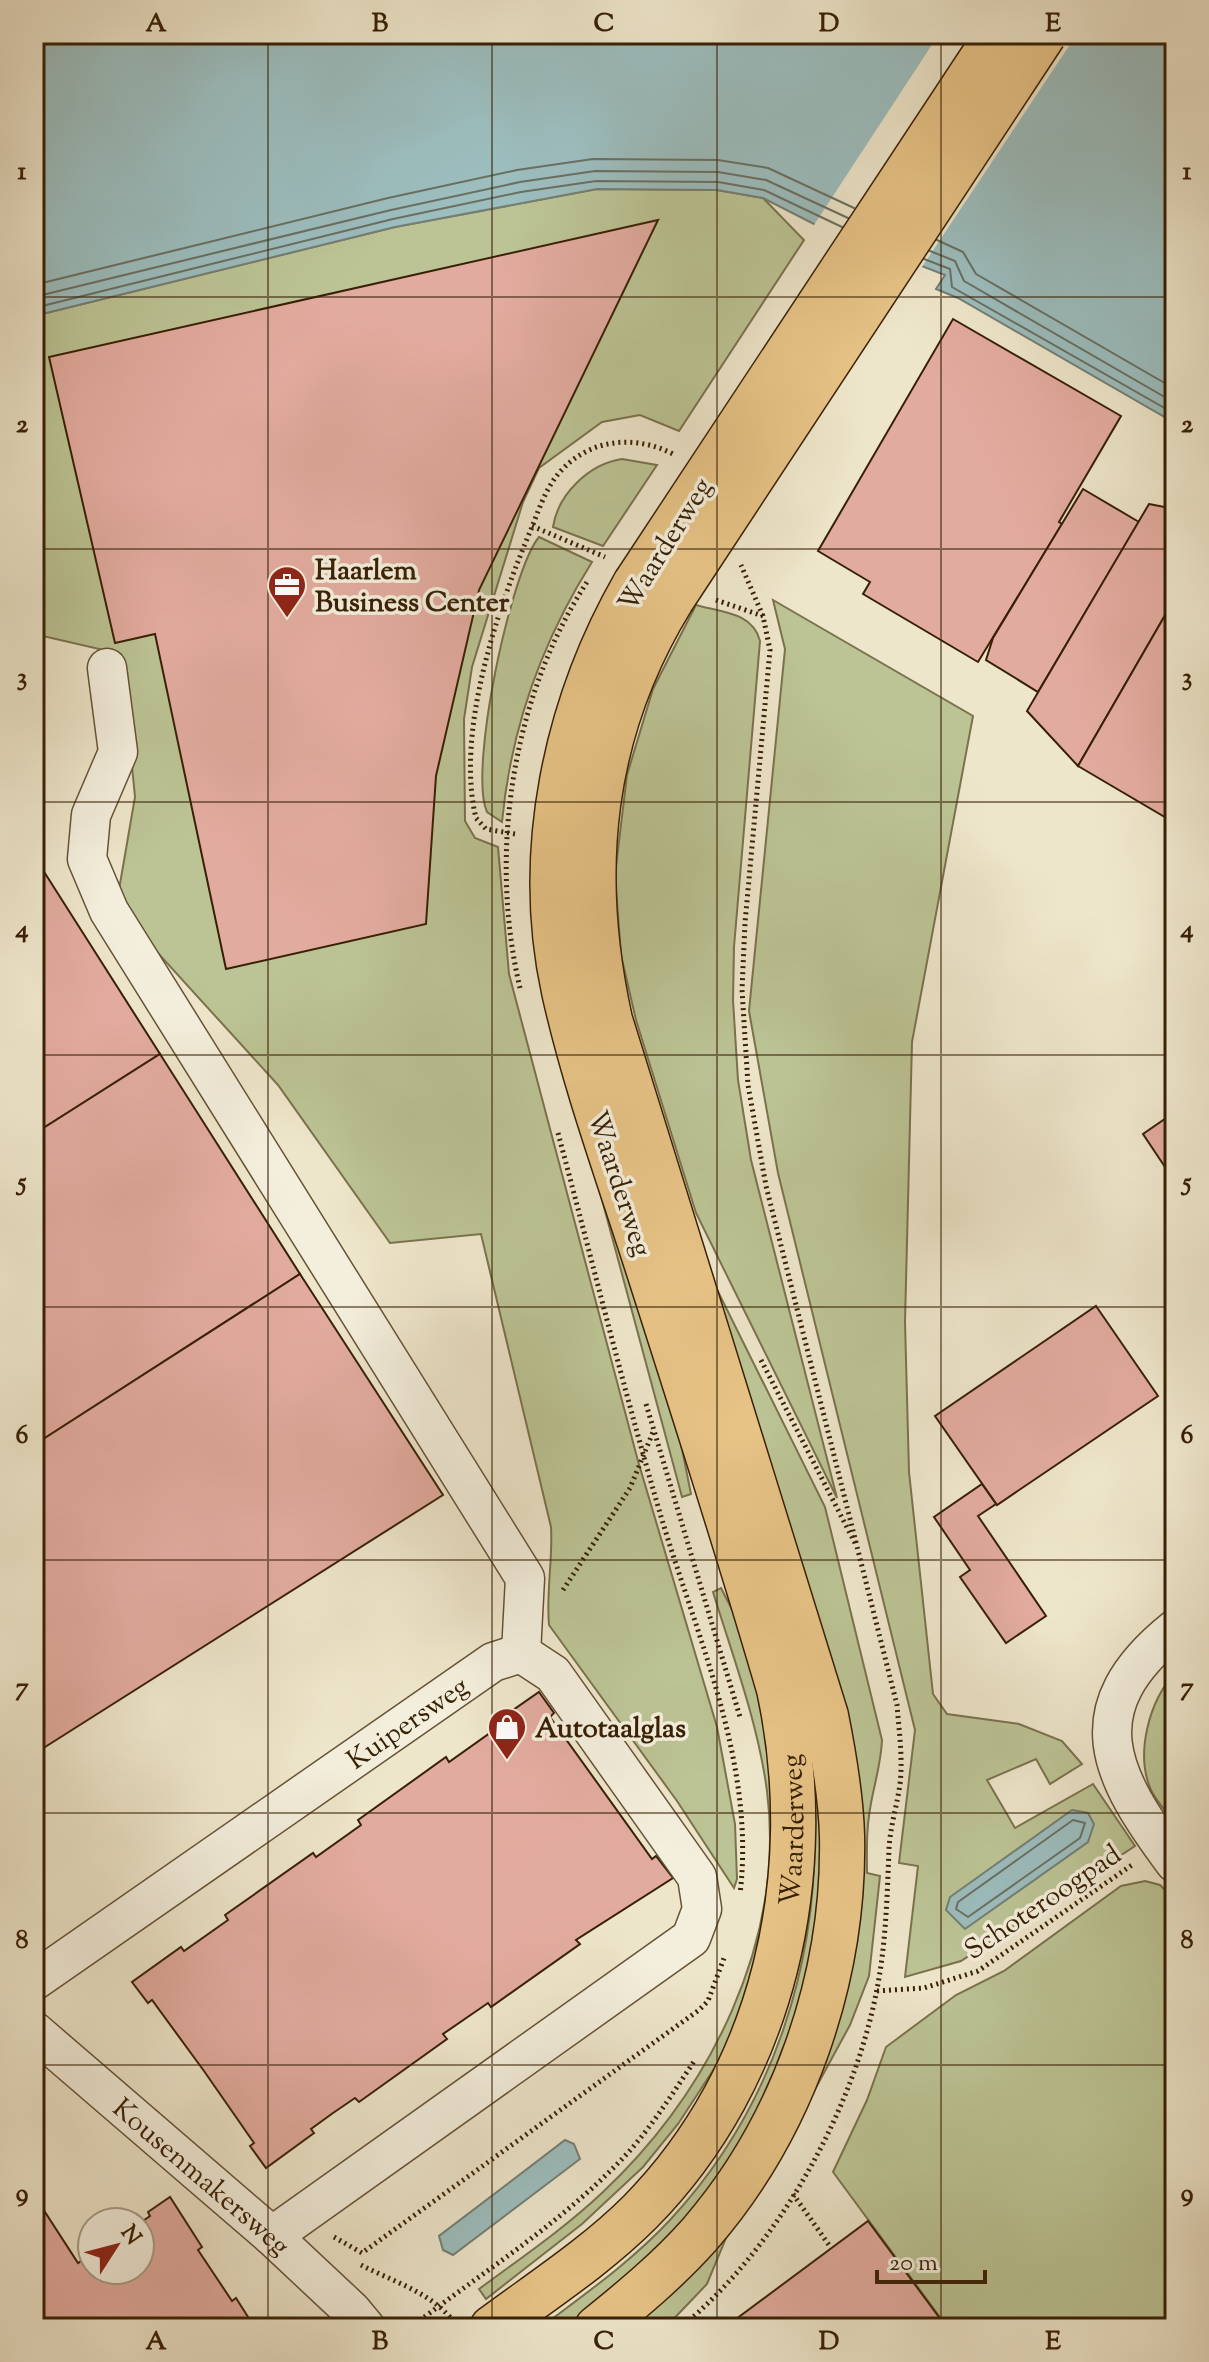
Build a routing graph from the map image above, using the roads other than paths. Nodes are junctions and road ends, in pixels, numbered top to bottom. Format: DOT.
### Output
graph roads {
  1 [pos="998,34"];
  2 [pos="1044,34"];
  3 [pos="653,587"];
  4 [pos="107,668"];
  5 [pos="1175,1629"];
  6 [pos="521,1653"];
  7 [pos="1168,1853"];
  8 [pos="34,1981"];
  9 [pos="34,2031"];
  10 [pos="285,2227"];
  11 [pos="366,2328"];
  12 [pos="492,2328"];
  13 [pos="597,2328"];
  1 -- 3 [label="main road, Waarderweg, bridge"];
  2 -- 3 [label="main road, Waarderweg, bridge"];
  3 -- 12 [label="main road, Waarderweg"];
  3 -- 13 [label="main road, Waarderweg"];
  4 -- 6 [label="street"];
  5 -- 7 [label="street"];
  6 -- 8 [label="street, Kuipersweg"];
  6 -- 10 [label="street"];
  9 -- 10 [label="street, Kousenmakersweg"];
  10 -- 11 [label="street, Kousenmakersweg"];
}
